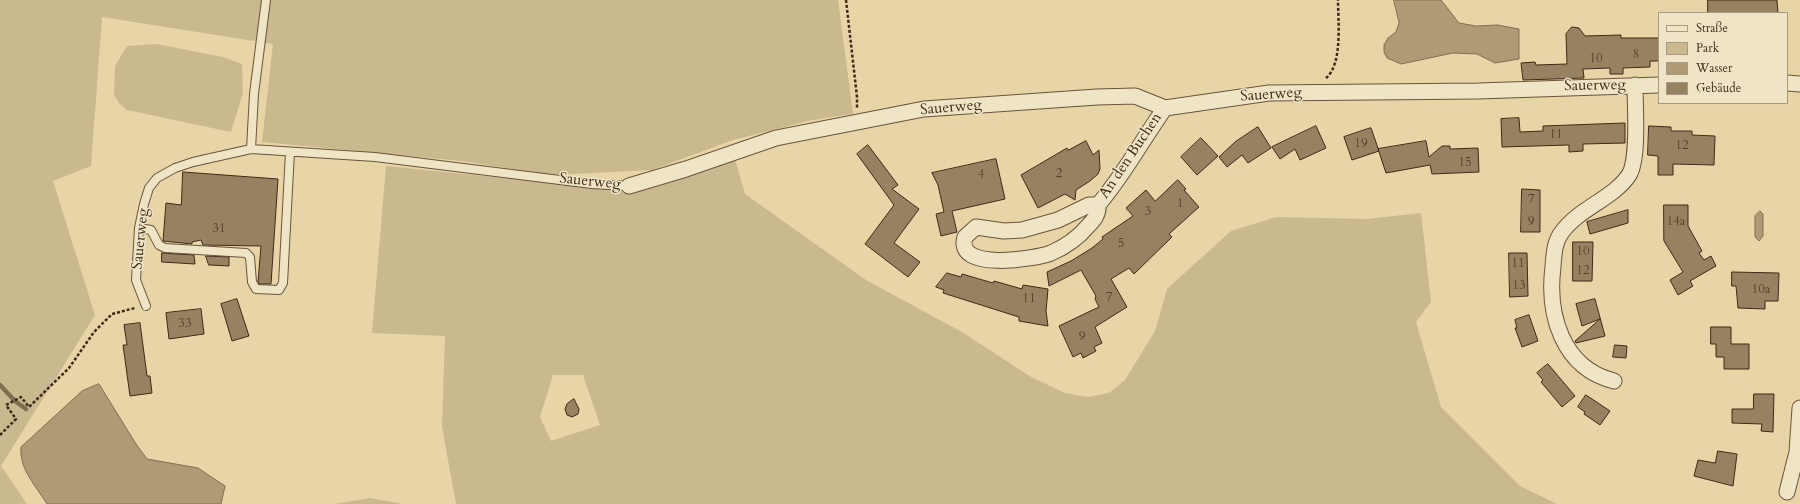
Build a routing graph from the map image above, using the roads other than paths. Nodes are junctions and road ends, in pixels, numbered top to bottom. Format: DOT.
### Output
graph roads {
  1 [pos="266,0"];
  2 [pos="1788,83"];
  3 [pos="1800,84"];
  4 [pos="1635,85"];
  5 [pos="1658,85"];
  6 [pos="1165,108"];
  7 [pos="251,149"];
  8 [pos="290,152"];
  9 [pos="629,186"];
  10 [pos="1098,205"];
  11 [pos="139,228"];
  12 [pos="146,306"];
  13 [pos="1614,381"];
  14 [pos="1800,408"];
  15 [pos="1787,492"];
  1 -- 7 [label="lane"];
  2 -- 3 [label="street"];
  4 -- 5 [label="street, Sauerweg"];
  4 -- 6 [label="street, Sauerweg"];
  4 -- 13 [label="street"];
  6 -- 9 [label="street, Sauerweg"];
  6 -- 10 [label="street, An den Buchen"];
  7 -- 8 [label="lane, Sauerweg"];
  7 -- 11 [label="lane, Sauerweg"];
  8 -- 9 [label="lane, Sauerweg"];
  8 -- 11 [label="lane"];
  10 -- 10 [label="street, An den Buchen"];
  11 -- 12 [label="lane, Sauerweg"];
  14 -- 15 [label="street"];
}
